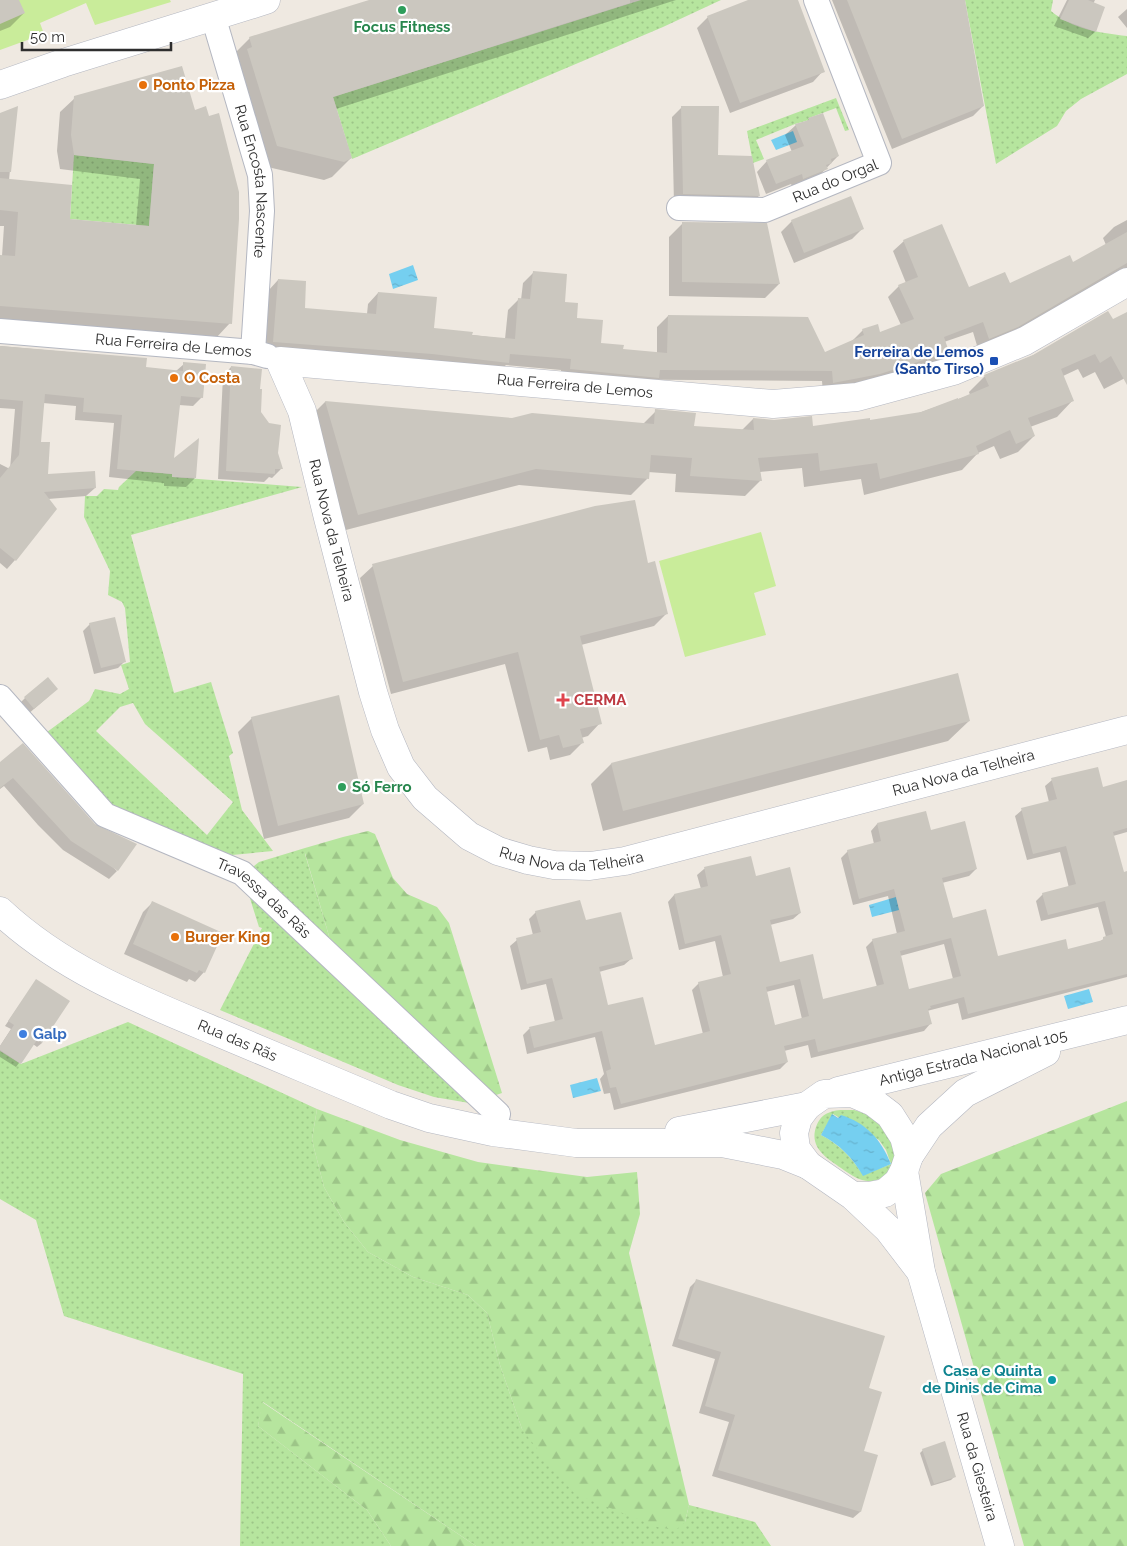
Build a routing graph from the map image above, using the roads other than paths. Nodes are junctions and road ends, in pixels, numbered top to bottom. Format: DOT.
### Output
graph roads {
  1 [pos="266,0"];
  2 [pos="816,0"];
  3 [pos="213,16"];
  4 [pos="0,85"];
  5 [pos="679,208"];
  6 [pos="1127,282"];
  7 [pos="0,331"];
  8 [pos="253,352"];
  9 [pos="280,361"];
  10 [pos="339,366"];
  11 [pos="302,411"];
  12 [pos="0,697"];
  13 [pos="1127,730"];
  14 [pos="0,911"];
  15 [pos="1124,1021"];
  16 [pos="816,1100"];
  17 [pos="493,1132"];
  18 [pos="629,1142"];
  19 [pos="906,1164"];
  20 [pos="808,1165"];
  21 [pos="853,1196"];
  22 [pos="921,1272"];
  23 [pos="1000,1546"];
  1 -- 3 [label="main road"];
  2 -- 5 [label="street, Rua do Orgal"];
  3 -- 4 [label="main road"];
  3 -- 8 [label="street, Rua Encosta Nascente"];
  6 -- 10 [label="main road, Rua Ferreira de Lemos"];
  7 -- 8 [label="street, Rua Ferreira de Lemos"];
  8 -- 9 [label="street, Rua Ferreira de Lemos"];
  9 -- 10 [label="main road, Rua Ferreira de Lemos"];
  9 -- 11 [label="main road, Rua Nova da Telheira"];
  10 -- 11 [label="main road"];
  11 -- 13 [label="main road, Rua Nova da Telheira"];
  12 -- 17 [label="street, Travessa das Rãs"];
  14 -- 17 [label="main road, Rua das Rãs"];
  15 -- 16 [label="main road, Antiga Estrada Nacional 105"];
  15 -- 19 [label="main road, Antiga Estrada Nacional 105"];
  16 -- 18 [label="main road, Antiga Estrada Nacional 105"];
  16 -- 19 [label="main road"];
  16 -- 20 [label="main road"];
  17 -- 18 [label="main road, Antiga Estrada Nacional 105"];
  18 -- 20 [label="main road, Antiga Estrada Nacional 105"];
  19 -- 21 [label="main road"];
  19 -- 22 [label="main road"];
  20 -- 21 [label="main road"];
  21 -- 22 [label="main road"];
  22 -- 23 [label="main road, Rua da Giesteira"];
}
